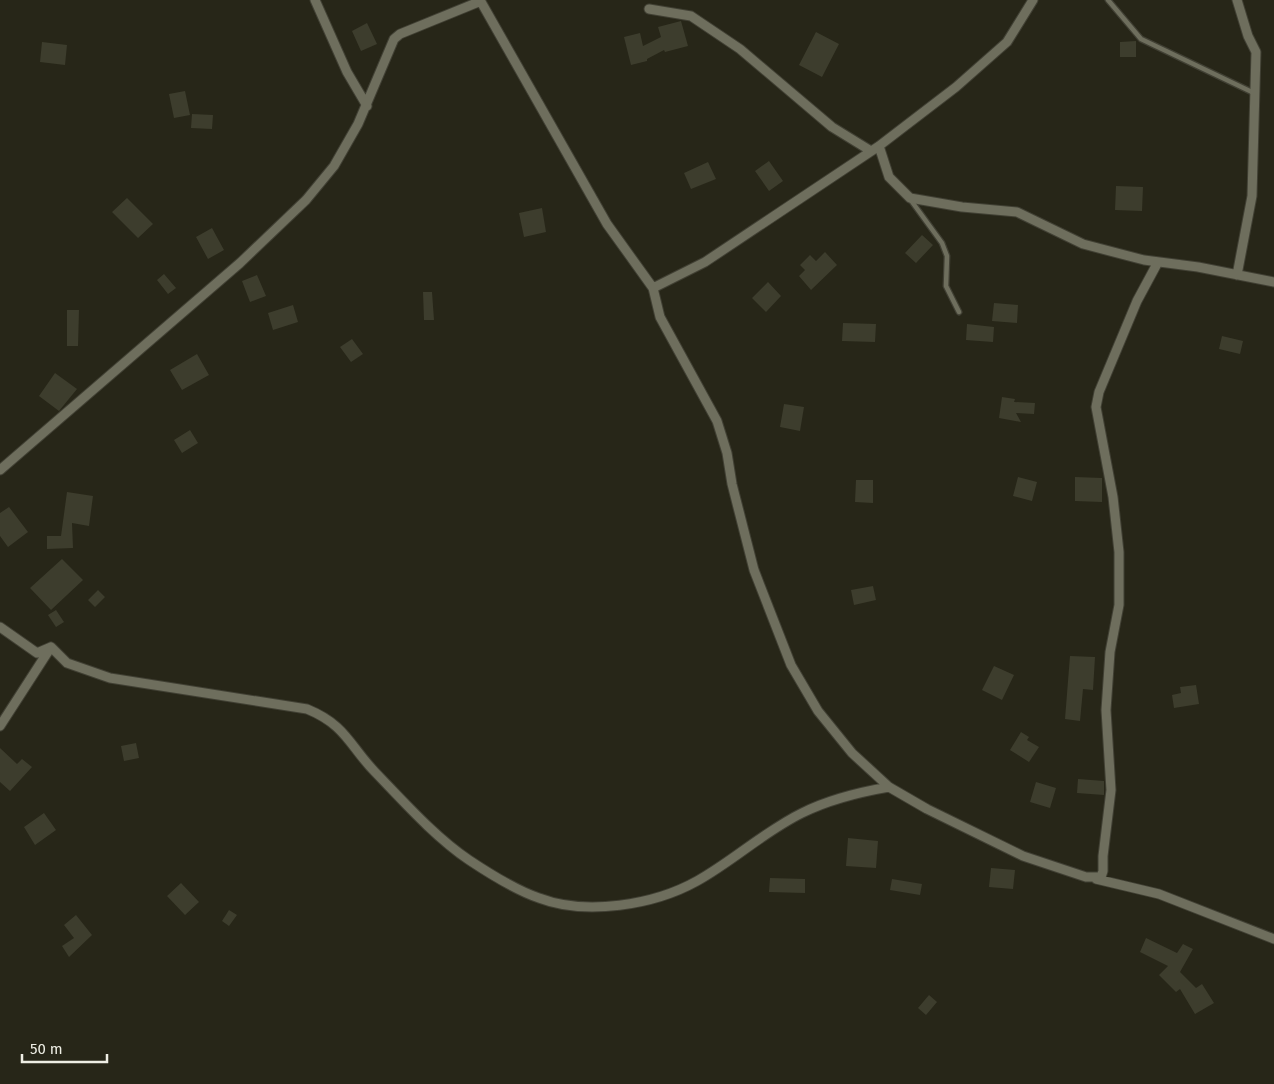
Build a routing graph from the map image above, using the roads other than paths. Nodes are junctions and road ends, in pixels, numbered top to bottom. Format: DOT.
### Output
graph roads {
  1 [pos="315,0"];
  2 [pos="481,0"];
  3 [pos="1033,0"];
  4 [pos="1108,0"];
  5 [pos="1237,0"];
  6 [pos="649,9"];
  7 [pos="1255,94"];
  8 [pos="367,106"];
  9 [pos="879,146"];
  10 [pos="871,151"];
  11 [pos="910,198"];
  12 [pos="1158,262"];
  13 [pos="1237,274"];
  14 [pos="1274,282"];
  15 [pos="653,288"];
  16 [pos="959,312"];
  17 [pos="0,470"];
  18 [pos="0,627"];
  19 [pos="51,647"];
  20 [pos="0,726"];
  21 [pos="889,786"];
  22 [pos="1096,878"];
  23 [pos="1274,939"];
  1 -- 8 [label="street"];
  2 -- 8 [label="street"];
  2 -- 15 [label="street"];
  3 -- 9 [label="street"];
  4 -- 7 [label="lane"];
  5 -- 7 [label="street"];
  6 -- 10 [label="street"];
  7 -- 13 [label="street"];
  8 -- 17 [label="street"];
  9 -- 10 [label="street"];
  9 -- 11 [label="street"];
  10 -- 15 [label="street"];
  11 -- 12 [label="street"];
  11 -- 16 [label="lane"];
  12 -- 13 [label="street"];
  12 -- 22 [label="street"];
  13 -- 14 [label="street"];
  15 -- 21 [label="street"];
  18 -- 19 [label="street"];
  19 -- 20 [label="street"];
  19 -- 21 [label="street"];
  21 -- 22 [label="street"];
  22 -- 23 [label="street"];
}
